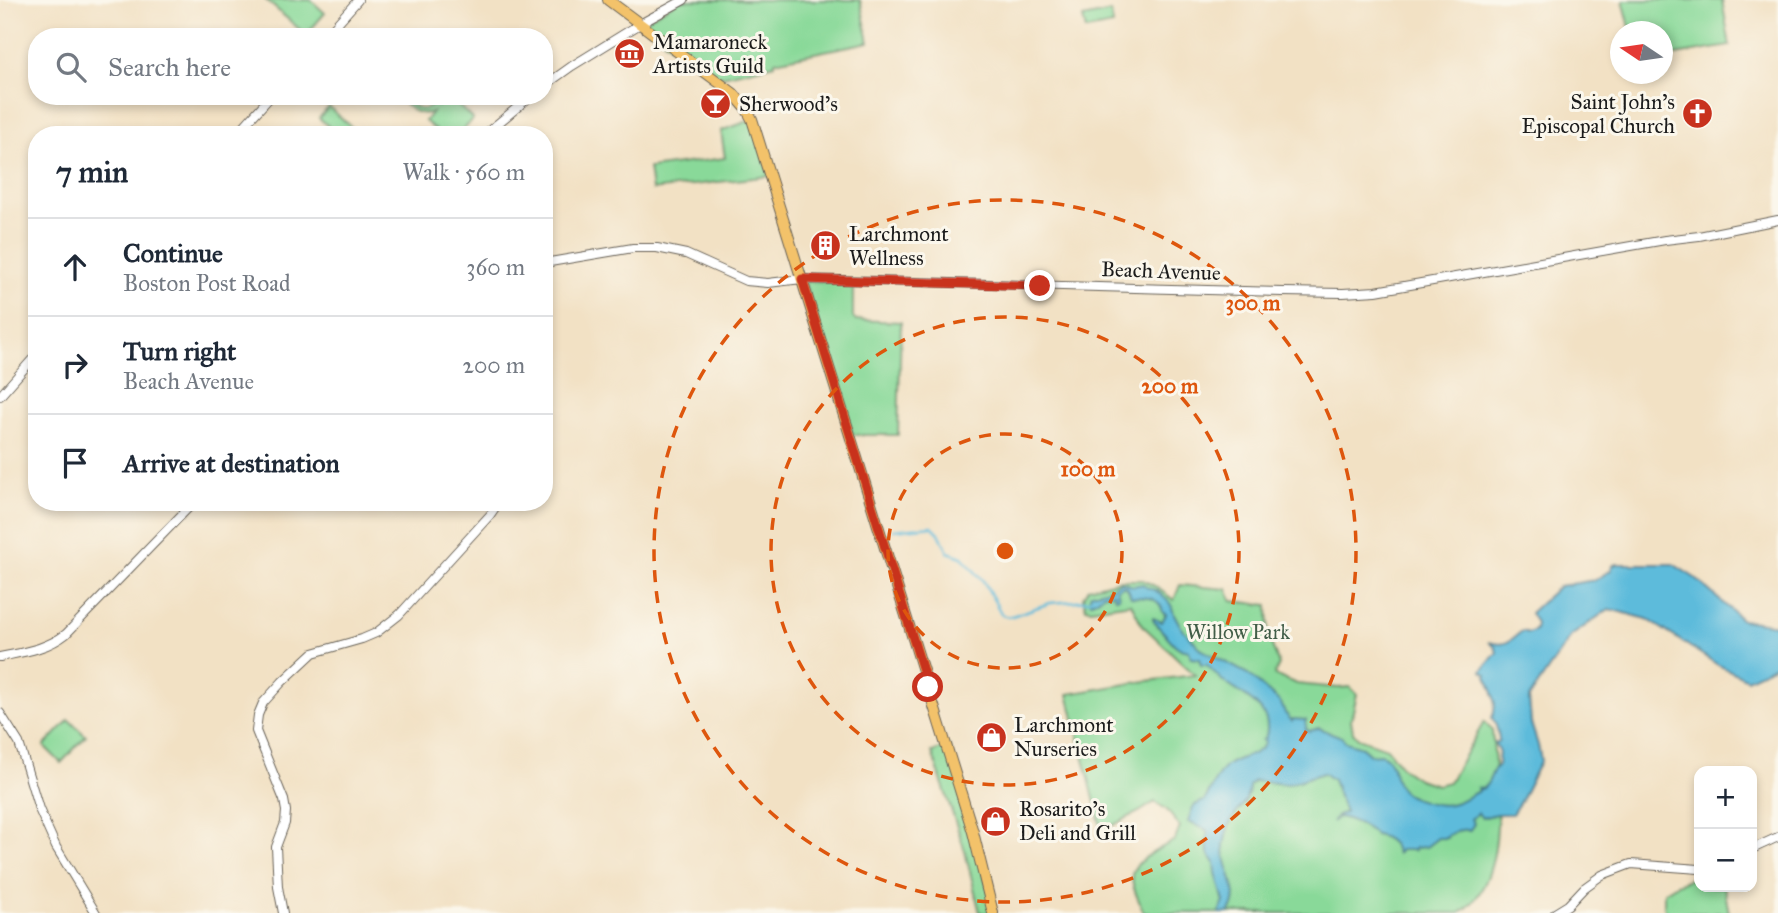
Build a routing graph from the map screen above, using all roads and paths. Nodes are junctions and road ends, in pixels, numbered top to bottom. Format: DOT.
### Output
graph roads {
  1 [pos="358,0"];
  2 [pos="608,0"];
  3 [pos="684,0"];
  4 [pos="640,24"];
  5 [pos="333,28"];
  6 [pos="553,80"];
  7 [pos="263,105"];
  8 [pos="520,105"];
  9 [pos="244,126"];
  10 [pos="495,126"];
  11 [pos="1778,219"];
  12 [pos="553,261"];
  13 [pos="802,279"];
  14 [pos="28,364"];
  15 [pos="0,396"];
  16 [pos="185,511"];
  17 [pos="493,511"];
  18 [pos="0,657"];
  19 [pos="0,713"];
  20 [pos="1778,837"];
  21 [pos="1757,847"];
  22 [pos="1694,869"];
  23 [pos="96,913"];
  24 [pos="283,913"];
  25 [pos="993,913"];
  26 [pos="1555,913"];
  1 -- 5 [label="street"];
  2 -- 4 [label="main road"];
  3 -- 4 [label="street"];
  4 -- 6 [label="street"];
  4 -- 13 [label="main road"];
  7 -- 9 [label="street"];
  8 -- 10 [label="street"];
  11 -- 13 [label="street, Beach Avenue"];
  12 -- 13 [label="street, Beach Avenue"];
  13 -- 25 [label="main road"];
  14 -- 15 [label="street"];
  16 -- 18 [label="street"];
  17 -- 24 [label="street"];
  19 -- 23 [label="street"];
  20 -- 21 [label="street"];
  22 -- 26 [label="street"];
}
